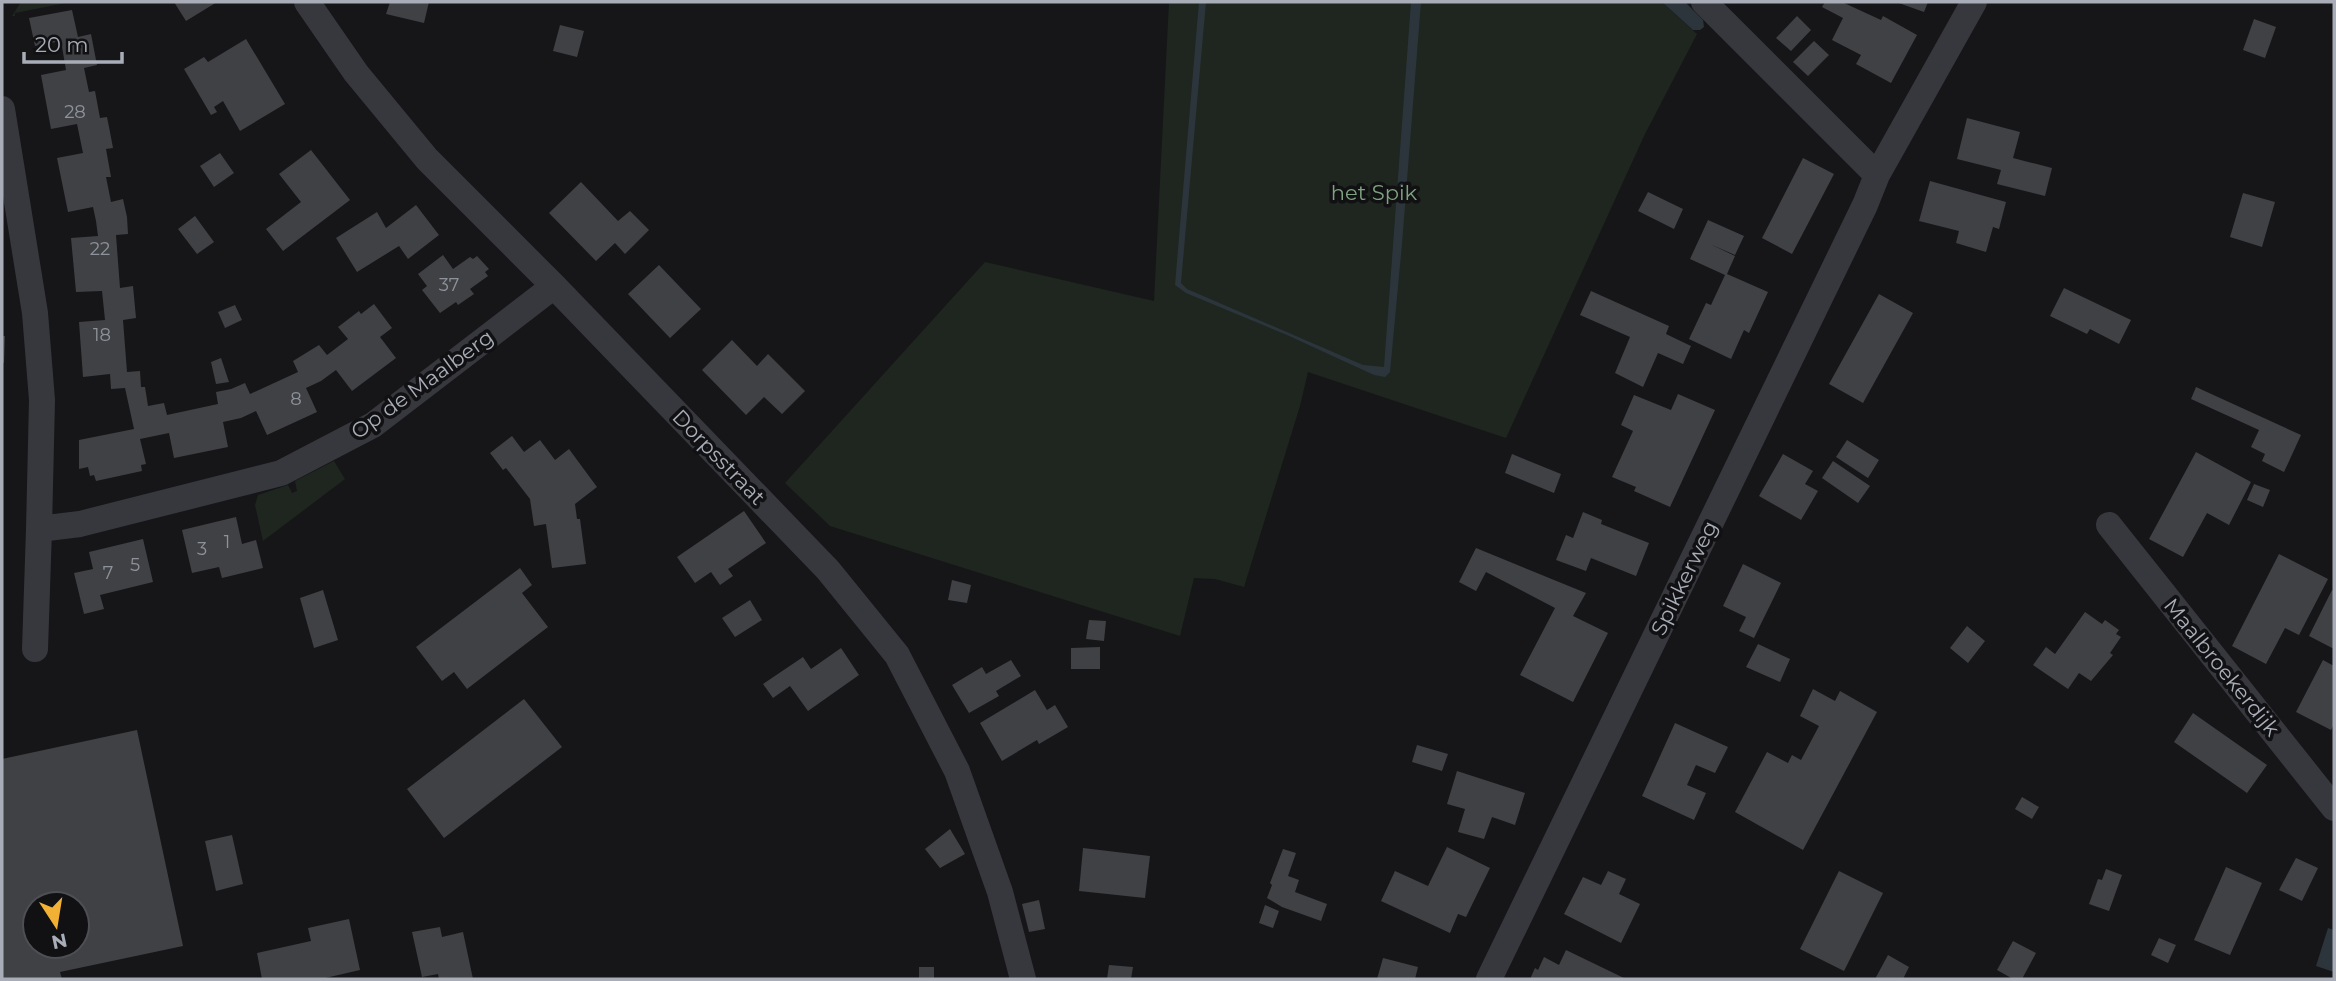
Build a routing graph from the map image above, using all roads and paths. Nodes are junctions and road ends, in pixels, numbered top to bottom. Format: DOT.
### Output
graph roads {
  1 [pos="307,2"];
  2 [pos="1704,2"];
  3 [pos="1974,2"];
  4 [pos="2,108"];
  5 [pos="1877,175"];
  6 [pos="554,286"];
  7 [pos="2109,525"];
  8 [pos="40,529"];
  9 [pos="35,649"];
  10 [pos="2334,808"];
  11 [pos="1023,979"];
  12 [pos="1489,979"];
  1 -- 6 [label="street, Dorpsstraat"];
  2 -- 5 [label="street"];
  3 -- 5 [label="street, Spikkerweg"];
  4 -- 8 [label="street"];
  5 -- 12 [label="street, Spikkerweg"];
  6 -- 8 [label="street, Op de Maalberg"];
  6 -- 11 [label="street, Dorpsstraat"];
  7 -- 10 [label="street, Maalbroekerdijk"];
  8 -- 9 [label="street"];
}
